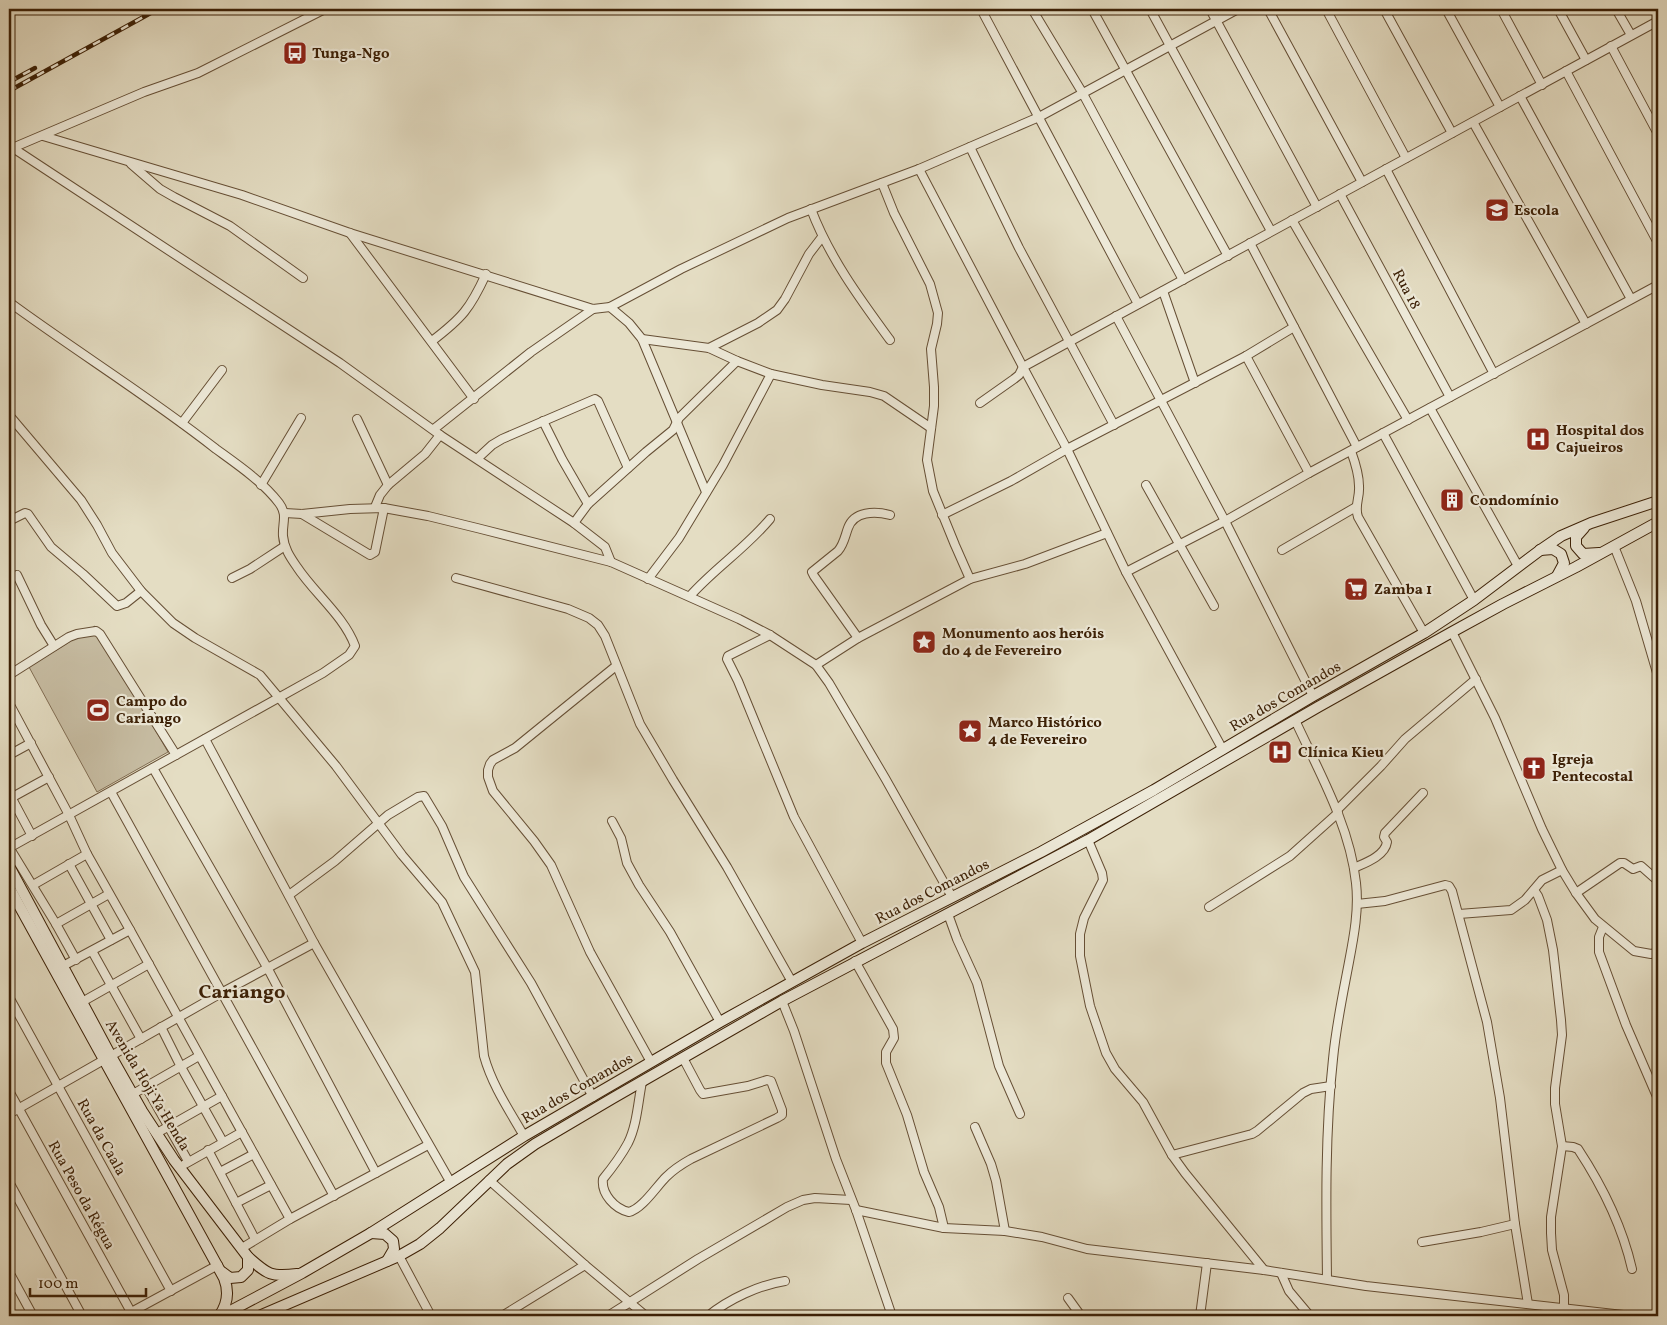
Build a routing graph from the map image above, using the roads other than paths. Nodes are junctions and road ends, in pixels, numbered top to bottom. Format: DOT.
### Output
graph roads {
  1 [pos="325,9"];
  2 [pos="981,9"];
  3 [pos="1032,9"];
  4 [pos="1092,9"];
  5 [pos="1150,9"];
  6 [pos="1210,9"];
  7 [pos="1238,9"];
  8 [pos="1268,9"];
  9 [pos="1326,9"];
  10 [pos="1384,9"];
  11 [pos="1446,9"];
  12 [pos="1500,9"];
  13 [pos="1558,9"];
  14 [pos="1616,9"];
  15 [pos="1216,20"];
  16 [pos="1658,21"];
  17 [pos="1631,35"];
  18 [pos="1170,45"];
  19 [pos="1611,46"];
  20 [pos="1586,60"];
  21 [pos="1126,70"];
  22 [pos="1566,71"];
  23 [pos="1542,84"];
  24 [pos="1082,92"];
  25 [pos="1520,96"];
  26 [pos="1500,107"];
  27 [pos="1039,117"];
  28 [pos="1473,122"];
  29 [pos="1452,133"];
  30 [pos="1658,134"];
  31 [pos="43,136"];
  32 [pos="970,147"];
  33 [pos="11,149"];
  34 [pos="1406,158"];
  35 [pos="130,162"];
  36 [pos="919,169"];
  37 [pos="1386,169"];
  38 [pos="1362,182"];
  39 [pos="882,183"];
  40 [pos="1340,194"];
  41 [pos="1317,207"];
  42 [pos="811,210"];
  43 [pos="1292,220"];
  44 [pos="1271,231"];
  45 [pos="350,233"];
  46 [pos="822,237"];
  47 [pos="1250,243"];
  48 [pos="1658,243"];
  49 [pos="1228,256"];
  50 [pos="486,274"];
  51 [pos="302,278"];
  52 [pos="1183,280"];
  53 [pos="1658,285"];
  54 [pos="1163,290"];
  55 [pos="1631,299"];
  56 [pos="9,302"];
  57 [pos="1138,304"];
  58 [pos="610,307"];
  59 [pos="592,309"];
  60 [pos="1116,316"];
  61 [pos="1586,324"];
  62 [pos="1294,327"];
  63 [pos="642,339"];
  64 [pos="890,340"];
  65 [pos="432,341"];
  66 [pos="1070,342"];
  67 [pos="709,348"];
  68 [pos="1246,356"];
  69 [pos="737,361"];
  70 [pos="1022,367"];
  71 [pos="222,370"];
  72 [pos="771,374"];
  73 [pos="1494,374"];
  74 [pos="1195,383"];
  75 [pos="1450,397"];
  76 [pos="474,399"];
  77 [pos="1162,401"];
  78 [pos="980,403"];
  79 [pos="1430,408"];
  80 [pos="9,415"];
  81 [pos="301,418"];
  82 [pos="357,419"];
  83 [pos="1408,420"];
  84 [pos="543,421"];
  85 [pos="182,423"];
  86 [pos="676,424"];
  87 [pos="1114,424"];
  88 [pos="931,428"];
  89 [pos="437,432"];
  90 [pos="1383,433"];
  91 [pos="1067,449"];
  92 [pos="1354,449"];
  93 [pos="478,458"];
  94 [pos="628,468"];
  95 [pos="1309,473"];
  96 [pos="261,485"];
  97 [pos="388,485"];
  98 [pos="1146,485"];
  99 [pos="706,492"];
  100 [pos="1658,501"];
  101 [pos="588,504"];
  102 [pos="1356,507"];
  103 [pos="375,508"];
  104 [pos="384,508"];
  105 [pos="285,513"];
  106 [pos="302,514"];
  107 [pos="890,515"];
  108 [pos="942,515"];
  109 [pos="770,519"];
  110 [pos="9,520"];
  111 [pos="1225,521"];
  112 [pos="574,522"];
  113 [pos="1658,522"];
  114 [pos="1591,523"];
  115 [pos="1107,533"];
  116 [pos="1179,544"];
  117 [pos="285,546"];
  118 [pos="1614,546"];
  119 [pos="1282,550"];
  120 [pos="1539,550"];
  121 [pos="1603,552"];
  122 [pos="612,562"];
  123 [pos="1518,566"];
  124 [pos="1126,572"];
  125 [pos="16,575"];
  126 [pos="1556,577"];
  127 [pos="232,578"];
  128 [pos="456,578"];
  129 [pos="648,579"];
  130 [pos="970,579"];
  131 [pos="141,591"];
  132 [pos="690,596"];
  133 [pos="1474,600"];
  134 [pos="1214,606"];
  135 [pos="1424,632"];
  136 [pos="1452,632"];
  137 [pos="770,635"];
  138 [pos="858,638"];
  139 [pos="54,646"];
  140 [pos="816,665"];
  141 [pos="616,666"];
  142 [pos="9,675"];
  143 [pos="1658,676"];
  144 [pos="1476,679"];
  145 [pos="1313,696"];
  146 [pos="279,698"];
  147 [pos="9,703"];
  148 [pos="17,716"];
  149 [pos="1296,720"];
  150 [pos="9,721"];
  151 [pos="205,739"];
  152 [pos="31,743"];
  153 [pos="1223,750"];
  154 [pos="9,755"];
  155 [pos="176,755"];
  156 [pos="153,768"];
  157 [pos="49,777"];
  158 [pos="111,792"];
  159 [pos="1424,793"];
  160 [pos="10,797"];
  161 [pos="1337,812"];
  162 [pos="69,815"];
  163 [pos="612,821"];
  164 [pos="377,823"];
  165 [pos="32,836"];
  166 [pos="1088,840"];
  167 [pos="9,848"];
  168 [pos="87,854"];
  169 [pos="69,864"];
  170 [pos="9,866"];
  171 [pos="1354,868"];
  172 [pos="1562,870"];
  173 [pos="1658,880"];
  174 [pos="33,885"];
  175 [pos="9,887"];
  176 [pos="1534,890"];
  177 [pos="1576,893"];
  178 [pos="110,894"];
  179 [pos="289,895"];
  180 [pos="952,897"];
  181 [pos="91,904"];
  182 [pos="1357,904"];
  183 [pos="1209,907"];
  184 [pos="948,914"];
  185 [pos="1459,914"];
  186 [pos="56,924"];
  187 [pos="1603,927"];
  188 [pos="130,930"];
  189 [pos="111,940"];
  190 [pos="314,943"];
  191 [pos="862,943"];
  192 [pos="92,951"];
  193 [pos="1658,952"];
  194 [pos="76,960"];
  195 [pos="855,961"];
  196 [pos="149,964"];
  197 [pos="63,966"];
  198 [pos="268,969"];
  199 [pos="792,982"];
  200 [pos="111,985"];
  201 [pos="223,992"];
  202 [pos="9,997"];
  203 [pos="782,1001"];
  204 [pos="82,1002"];
  205 [pos="178,1018"];
  206 [pos="720,1022"];
  207 [pos="161,1027"];
  208 [pos="141,1039"];
  209 [pos="199,1056"];
  210 [pos="108,1058"];
  211 [pos="684,1058"];
  212 [pos="651,1062"];
  213 [pos="181,1067"];
  214 [pos="642,1082"];
  215 [pos="58,1086"];
  216 [pos="1331,1086"];
  217 [pos="146,1087"];
  218 [pos="9,1091"];
  219 [pos="133,1094"];
  220 [pos="222,1096"];
  221 [pos="593,1096"];
  222 [pos="1658,1099"];
  223 [pos="203,1106"];
  224 [pos="18,1108"];
  225 [pos="9,1114"];
  226 [pos="1020,1114"];
  227 [pos="168,1127"];
  228 [pos="975,1127"];
  229 [pos="242,1132"];
  230 [pos="157,1133"];
  231 [pos="524,1136"];
  232 [pos="223,1142"];
  233 [pos="428,1146"];
  234 [pos="1562,1146"];
  235 [pos="208,1150"];
  236 [pos="254,1154"];
  237 [pos="1172,1155"];
  238 [pos="184,1164"];
  239 [pos="220,1172"];
  240 [pos="376,1173"];
  241 [pos="489,1180"];
  242 [pos="9,1182"];
  243 [pos="451,1183"];
  244 [pos="271,1185"];
  245 [pos="334,1196"];
  246 [pos="851,1200"];
  247 [pos="236,1203"];
  248 [pos="856,1210"];
  249 [pos="290,1219"];
  250 [pos="1515,1224"];
  251 [pos="944,1228"];
  252 [pos="1005,1231"];
  253 [pos="371,1233"];
  254 [pos="255,1239"];
  255 [pos="1422,1242"];
  256 [pos="242,1248"];
  257 [pos="399,1256"];
  258 [pos="248,1258"];
  259 [pos="387,1261"];
  260 [pos="1207,1263"];
  261 [pos="586,1266"];
  262 [pos="219,1268"];
  263 [pos="1632,1269"];
  264 [pos="1264,1270"];
  265 [pos="9,1272"];
  266 [pos="302,1273"];
  267 [pos="1281,1273"];
  268 [pos="1327,1279"];
  269 [pos="785,1280"];
  270 [pos="171,1291"];
  271 [pos="1068,1298"];
  272 [pos="628,1302"];
  273 [pos="1528,1304"];
  274 [pos="1569,1311"];
  275 [pos="128,1314"];
  276 [pos="33,1316"];
  277 [pos="82,1316"];
  278 [pos="220,1316"];
  279 [pos="259,1316"];
  280 [pos="432,1316"];
  281 [pos="502,1316"];
  282 [pos="608,1316"];
  283 [pos="646,1316"];
  284 [pos="708,1316"];
  285 [pos="892,1316"];
  286 [pos="1081,1316"];
  287 [pos="1200,1316"];
  288 [pos="1310,1316"];
  289 [pos="1632,1316"];
  1 -- 31 [label="street"];
  2 -- 27 [label="street"];
  3 -- 24 [label="street"];
  4 -- 21 [label="street"];
  5 -- 18 [label="street"];
  6 -- 15 [label="street"];
  7 -- 15 [label="street"];
  8 -- 38 [label="street"];
  9 -- 34 [label="street"];
  10 -- 29 [label="street"];
  11 -- 26 [label="street"];
  12 -- 23 [label="street"];
  13 -- 20 [label="street"];
  14 -- 17 [label="street"];
  15 -- 18 [label="street"];
  15 -- 41 [label="street"];
  16 -- 17 [label="street"];
  17 -- 19 [label="street"];
  18 -- 21 [label="street"];
  18 -- 44 [label="street"];
  19 -- 20 [label="street"];
  19 -- 30 [label="street"];
  20 -- 22 [label="street"];
  21 -- 24 [label="street"];
  21 -- 49 [label="street"];
  22 -- 23 [label="street"];
  22 -- 48 [label="street"];
  23 -- 25 [label="street"];
  24 -- 27 [label="street"];
  24 -- 52 [label="street"];
  25 -- 26 [label="street"];
  25 -- 55 [label="street"];
  26 -- 28 [label="street"];
  27 -- 32 [label="street"];
  27 -- 57 [label="street"];
  28 -- 29 [label="street"];
  28 -- 61 [label="street"];
  29 -- 34 [label="street"];
  31 -- 33 [label="street"];
  31 -- 35 [label="street"];
  32 -- 36 [label="street"];
  32 -- 66 [label="street"];
  33 -- 89 [label="street"];
  34 -- 37 [label="street"];
  35 -- 45 [label="street"];
  35 -- 51 [label="street"];
  36 -- 39 [label="street"];
  36 -- 70 [label="street"];
  37 -- 38 [label="street"];
  37 -- 73 [label="street"];
  38 -- 40 [label="street"];
  39 -- 42 [label="street"];
  39 -- 88 [label="street"];
  40 -- 41 [label="street"];
  40 -- 75 [label="street, Rua 18"];
  41 -- 43 [label="street"];
  42 -- 46 [label="street"];
  42 -- 58 [label="street"];
  43 -- 44 [label="street"];
  43 -- 83 [label="street"];
  44 -- 47 [label="street"];
  45 -- 50 [label="street"];
  45 -- 65 [label="street"];
  46 -- 64 [label="street"];
  46 -- 67 [label="street"];
  47 -- 49 [label="street"];
  47 -- 62 [label="street"];
  49 -- 52 [label="street"];
  50 -- 59 [label="street"];
  50 -- 65 [label="street"];
  52 -- 54 [label="street"];
  53 -- 55 [label="street"];
  54 -- 57 [label="street"];
  54 -- 74 [label="street"];
  55 -- 61 [label="street"];
  56 -- 85 [label="street"];
  57 -- 60 [label="street"];
  58 -- 59 [label="street"];
  58 -- 63 [label="street"];
  59 -- 76 [label="street"];
  60 -- 66 [label="street"];
  60 -- 77 [label="street"];
  61 -- 73 [label="street"];
  62 -- 68 [label="street"];
  62 -- 92 [label="street"];
  63 -- 67 [label="street"];
  63 -- 86 [label="street"];
  65 -- 76 [label="street"];
  66 -- 70 [label="street"];
  66 -- 87 [label="street"];
  67 -- 69 [label="street"];
  68 -- 74 [label="street"];
  68 -- 95 [label="street"];
  69 -- 72 [label="street"];
  69 -- 86 [label="street"];
  70 -- 78 [label="street"];
  70 -- 91 [label="street"];
  71 -- 85 [label="street"];
  72 -- 88 [label="street"];
  72 -- 99 [label="street"];
  73 -- 75 [label="street"];
  74 -- 77 [label="street"];
  75 -- 79 [label="street"];
  76 -- 89 [label="street"];
  77 -- 87 [label="street"];
  77 -- 111 [label="street"];
  79 -- 83 [label="street"];
  79 -- 123 [label="street"];
  80 -- 131 [label="street"];
  81 -- 96 [label="street"];
  82 -- 97 [label="street"];
  83 -- 90 [label="street"];
  84 -- 93 [label="street"];
  84 -- 94 [label="street"];
  84 -- 101 [label="street"];
  85 -- 96 [label="street"];
  86 -- 94 [label="street"];
  86 -- 99 [label="street"];
  87 -- 91 [label="street"];
  88 -- 108 [label="street"];
  89 -- 93 [label="street"];
  89 -- 97 [label="street"];
  90 -- 92 [label="street"];
  90 -- 133 [label="street"];
  91 -- 108 [label="street"];
  91 -- 115 [label="street"];
  92 -- 95 [label="street"];
  92 -- 102 [label="street"];
  93 -- 112 [label="street"];
  94 -- 101 [label="street"];
  95 -- 111 [label="street"];
  96 -- 105 [label="street"];
  97 -- 103 [label="street"];
  98 -- 116 [label="street"];
  99 -- 129 [label="street"];
  100 -- 114 [label="main road, Rua dos Comandos"];
  101 -- 112 [label="street"];
  102 -- 119 [label="street"];
  102 -- 135 [label="street"];
  103 -- 104 [label="street"];
  103 -- 106 [label="street"];
  104 -- 106 [label="street"];
  104 -- 122 [label="street"];
  105 -- 106 [label="street"];
  105 -- 117 [label="street"];
  107 -- 138 [label="street"];
  108 -- 130 [label="street"];
  109 -- 132 [label="street"];
  110 -- 131 [label="street"];
  111 -- 116 [label="street"];
  111 -- 145 [label="street"];
  112 -- 122 [label="street"];
  113 -- 118 [label="main road, Rua dos Comandos"];
  114 -- 120 [label="main road, Rua dos Comandos"];
  114 -- 121 [label="main road"];
  115 -- 124 [label="street"];
  115 -- 130 [label="street"];
  116 -- 124 [label="street"];
  116 -- 134 [label="street"];
  117 -- 127 [label="street"];
  117 -- 146 [label="street"];
  118 -- 121 [label="main road, Rua dos Comandos"];
  118 -- 143 [label="street"];
  120 -- 123 [label="main road, Rua dos Comandos"];
  120 -- 126 [label="main road"];
  121 -- 126 [label="main road, Rua dos Comandos"];
  122 -- 129 [label="street"];
  123 -- 133 [label="main road, Rua dos Comandos"];
  124 -- 153 [label="street"];
  125 -- 139 [label="street"];
  126 -- 136 [label="main road, Rua dos Comandos"];
  128 -- 141 [label="street"];
  129 -- 132 [label="street"];
  130 -- 138 [label="street"];
  131 -- 146 [label="street"];
  132 -- 137 [label="street"];
  133 -- 135 [label="main road, Rua dos Comandos"];
  135 -- 145 [label="main road, Rua dos Comandos"];
  136 -- 144 [label="street"];
  136 -- 149 [label="main road, Rua dos Comandos"];
  137 -- 140 [label="street"];
  137 -- 191 [label="street"];
  138 -- 140 [label="street"];
  139 -- 142 [label="street"];
  139 -- 155 [label="street"];
  140 -- 180 [label="street"];
  141 -- 199 [label="street"];
  141 -- 212 [label="street"];
  144 -- 161 [label="street"];
  144 -- 172 [label="street"];
  145 -- 153 [label="main road, Rua dos Comandos"];
  146 -- 151 [label="street"];
  146 -- 164 [label="street"];
  147 -- 148 [label="street"];
  148 -- 150 [label="street"];
  148 -- 152 [label="street"];
  149 -- 161 [label="street"];
  149 -- 166 [label="main road, Rua dos Comandos"];
  151 -- 155 [label="street"];
  151 -- 179 [label="street"];
  152 -- 154 [label="street"];
  152 -- 157 [label="street"];
  153 -- 180 [label="main road, Rua dos Comandos"];
  155 -- 156 [label="street"];
  156 -- 158 [label="street"];
  156 -- 198 [label="street"];
  157 -- 160 [label="street"];
  157 -- 162 [label="street"];
  158 -- 162 [label="street"];
  158 -- 201 [label="street"];
  159 -- 171 [label="street"];
  160 -- 165 [label="street"];
  161 -- 171 [label="street"];
  161 -- 183 [label="street"];
  162 -- 165 [label="street"];
  162 -- 168 [label="street"];
  163 -- 206 [label="street"];
  164 -- 179 [label="street"];
  164 -- 221 [label="street"];
  164 -- 231 [label="street"];
  165 -- 167 [label="street"];
  166 -- 184 [label="main road, Rua dos Comandos"];
  166 -- 237 [label="street"];
  167 -- 174 [label="street"];
  168 -- 169 [label="street"];
  168 -- 178 [label="street"];
  169 -- 174 [label="street"];
  169 -- 181 [label="street"];
  170 -- 197 [label="main road, Avenida Hoji Ya Henda"];
  171 -- 182 [label="street"];
  172 -- 176 [label="street"];
  172 -- 177 [label="street"];
  173 -- 177 [label="street"];
  174 -- 186 [label="street"];
  175 -- 210 [label="main road, Avenida Hoji Ya Henda"];
  176 -- 185 [label="street"];
  176 -- 234 [label="street"];
  177 -- 187 [label="street"];
  178 -- 181 [label="street"];
  178 -- 188 [label="street"];
  179 -- 190 [label="street"];
  180 -- 191 [label="main road, Rua dos Comandos"];
  181 -- 186 [label="street"];
  181 -- 189 [label="street"];
  182 -- 185 [label="street"];
  182 -- 216 [label="street"];
  184 -- 195 [label="main road, Rua dos Comandos"];
  184 -- 226 [label="street"];
  185 -- 250 [label="street"];
  186 -- 194 [label="street"];
  187 -- 193 [label="street"];
  187 -- 222 [label="street"];
  188 -- 189 [label="street"];
  188 -- 196 [label="street"];
  189 -- 192 [label="street"];
  190 -- 198 [label="street"];
  190 -- 233 [label="street"];
  191 -- 199 [label="main road, Rua dos Comandos"];
  192 -- 194 [label="street"];
  192 -- 200 [label="street"];
  194 -- 197 [label="street"];
  195 -- 203 [label="main road, Rua dos Comandos"];
  195 -- 251 [label="street"];
  196 -- 200 [label="street"];
  196 -- 205 [label="street"];
  197 -- 204 [label="main road, Avenida Hoji Ya Henda"];
  198 -- 201 [label="street"];
  198 -- 240 [label="street"];
  199 -- 206 [label="main road, Rua dos Comandos"];
  200 -- 204 [label="street"];
  200 -- 208 [label="street"];
  201 -- 205 [label="street"];
  201 -- 245 [label="street"];
  202 -- 215 [label="street, Rua da Caala"];
  203 -- 211 [label="main road, Rua dos Comandos"];
  203 -- 246 [label="street"];
  204 -- 210 [label="main road, Avenida Hoji Ya Henda"];
  205 -- 207 [label="street"];
  205 -- 209 [label="street"];
  206 -- 212 [label="main road, Rua dos Comandos"];
  207 -- 208 [label="street"];
  207 -- 213 [label="street"];
  208 -- 210 [label="street"];
  209 -- 213 [label="street"];
  209 -- 220 [label="street"];
  210 -- 215 [label="street"];
  210 -- 219 [label="main road, Avenida Hoji Ya Henda"];
  210 -- 262 [label="main road, Avenida Hoji Ya Henda"];
  211 -- 214 [label="main road, Rua dos Comandos"];
  211 -- 214 [label="street"];
  212 -- 221 [label="main road, Rua dos Comandos"];
  213 -- 217 [label="street"];
  213 -- 223 [label="street"];
  214 -- 241 [label="main road, Rua dos Comandos"];
  215 -- 224 [label="street"];
  215 -- 270 [label="street, Rua da Caala"];
  216 -- 237 [label="street"];
  216 -- 268 [label="street"];
  217 -- 219 [label="street"];
  217 -- 227 [label="street"];
  218 -- 224 [label="street, Rua Peso da Régua"];
  219 -- 230 [label="main road, Avenida Hoji Ya Henda"];
  220 -- 223 [label="street"];
  220 -- 229 [label="street"];
  221 -- 231 [label="main road, Rua dos Comandos"];
  223 -- 227 [label="street"];
  223 -- 232 [label="street"];
  224 -- 225 [label="street"];
  224 -- 275 [label="street, Rua Peso da Régua"];
  227 -- 230 [label="street"];
  227 -- 238 [label="street"];
  228 -- 252 [label="street"];
  229 -- 232 [label="street"];
  229 -- 236 [label="street"];
  230 -- 238 [label="main road, Avenida Hoji Ya Henda"];
  231 -- 243 [label="main road, Rua dos Comandos"];
  232 -- 235 [label="street"];
  233 -- 240 [label="street"];
  233 -- 243 [label="street"];
  234 -- 263 [label="street"];
  234 -- 274 [label="street"];
  235 -- 238 [label="street"];
  235 -- 239 [label="street"];
  236 -- 239 [label="street"];
  236 -- 244 [label="street"];
  237 -- 264 [label="street"];
  238 -- 256 [label="main road, Avenida Hoji Ya Henda"];
  239 -- 247 [label="street"];
  240 -- 245 [label="street"];
  241 -- 257 [label="main road, Rua dos Comandos"];
  241 -- 261 [label="street"];
  242 -- 277 [label="street"];
  243 -- 253 [label="main road, Rua dos Comandos"];
  244 -- 247 [label="street"];
  244 -- 249 [label="street"];
  245 -- 249 [label="street"];
  246 -- 248 [label="street"];
  246 -- 272 [label="street"];
  247 -- 254 [label="street"];
  248 -- 251 [label="street"];
  248 -- 285 [label="street"];
  249 -- 254 [label="street"];
  250 -- 255 [label="street"];
  250 -- 273 [label="street"];
  251 -- 252 [label="street"];
  252 -- 260 [label="street"];
  253 -- 259 [label="main road"];
  253 -- 266 [label="main road, Rua dos Comandos"];
  254 -- 256 [label="street"];
  256 -- 258 [label="main road, Avenida Hoji Ya Henda"];
  257 -- 259 [label="main road, Rua dos Comandos"];
  257 -- 280 [label="street"];
  258 -- 262 [label="main road"];
  258 -- 266 [label="main road, Avenida Hoji Ya Henda"];
  259 -- 279 [label="main road, Rua dos Comandos"];
  260 -- 264 [label="street"];
  260 -- 287 [label="street"];
  261 -- 272 [label="street"];
  261 -- 281 [label="street"];
  262 -- 270 [label="street"];
  262 -- 278 [label="main road, Avenida Hoji Ya Henda"];
  264 -- 267 [label="street"];
  265 -- 276 [label="street"];
  266 -- 278 [label="main road, Rua dos Comandos"];
  267 -- 268 [label="street"];
  267 -- 288 [label="street"];
  268 -- 273 [label="street"];
  269 -- 284 [label="street"];
  270 -- 275 [label="street"];
  271 -- 286 [label="street"];
  272 -- 282 [label="street"];
  272 -- 283 [label="street"];
  273 -- 274 [label="street"];
  274 -- 289 [label="street"];
}
